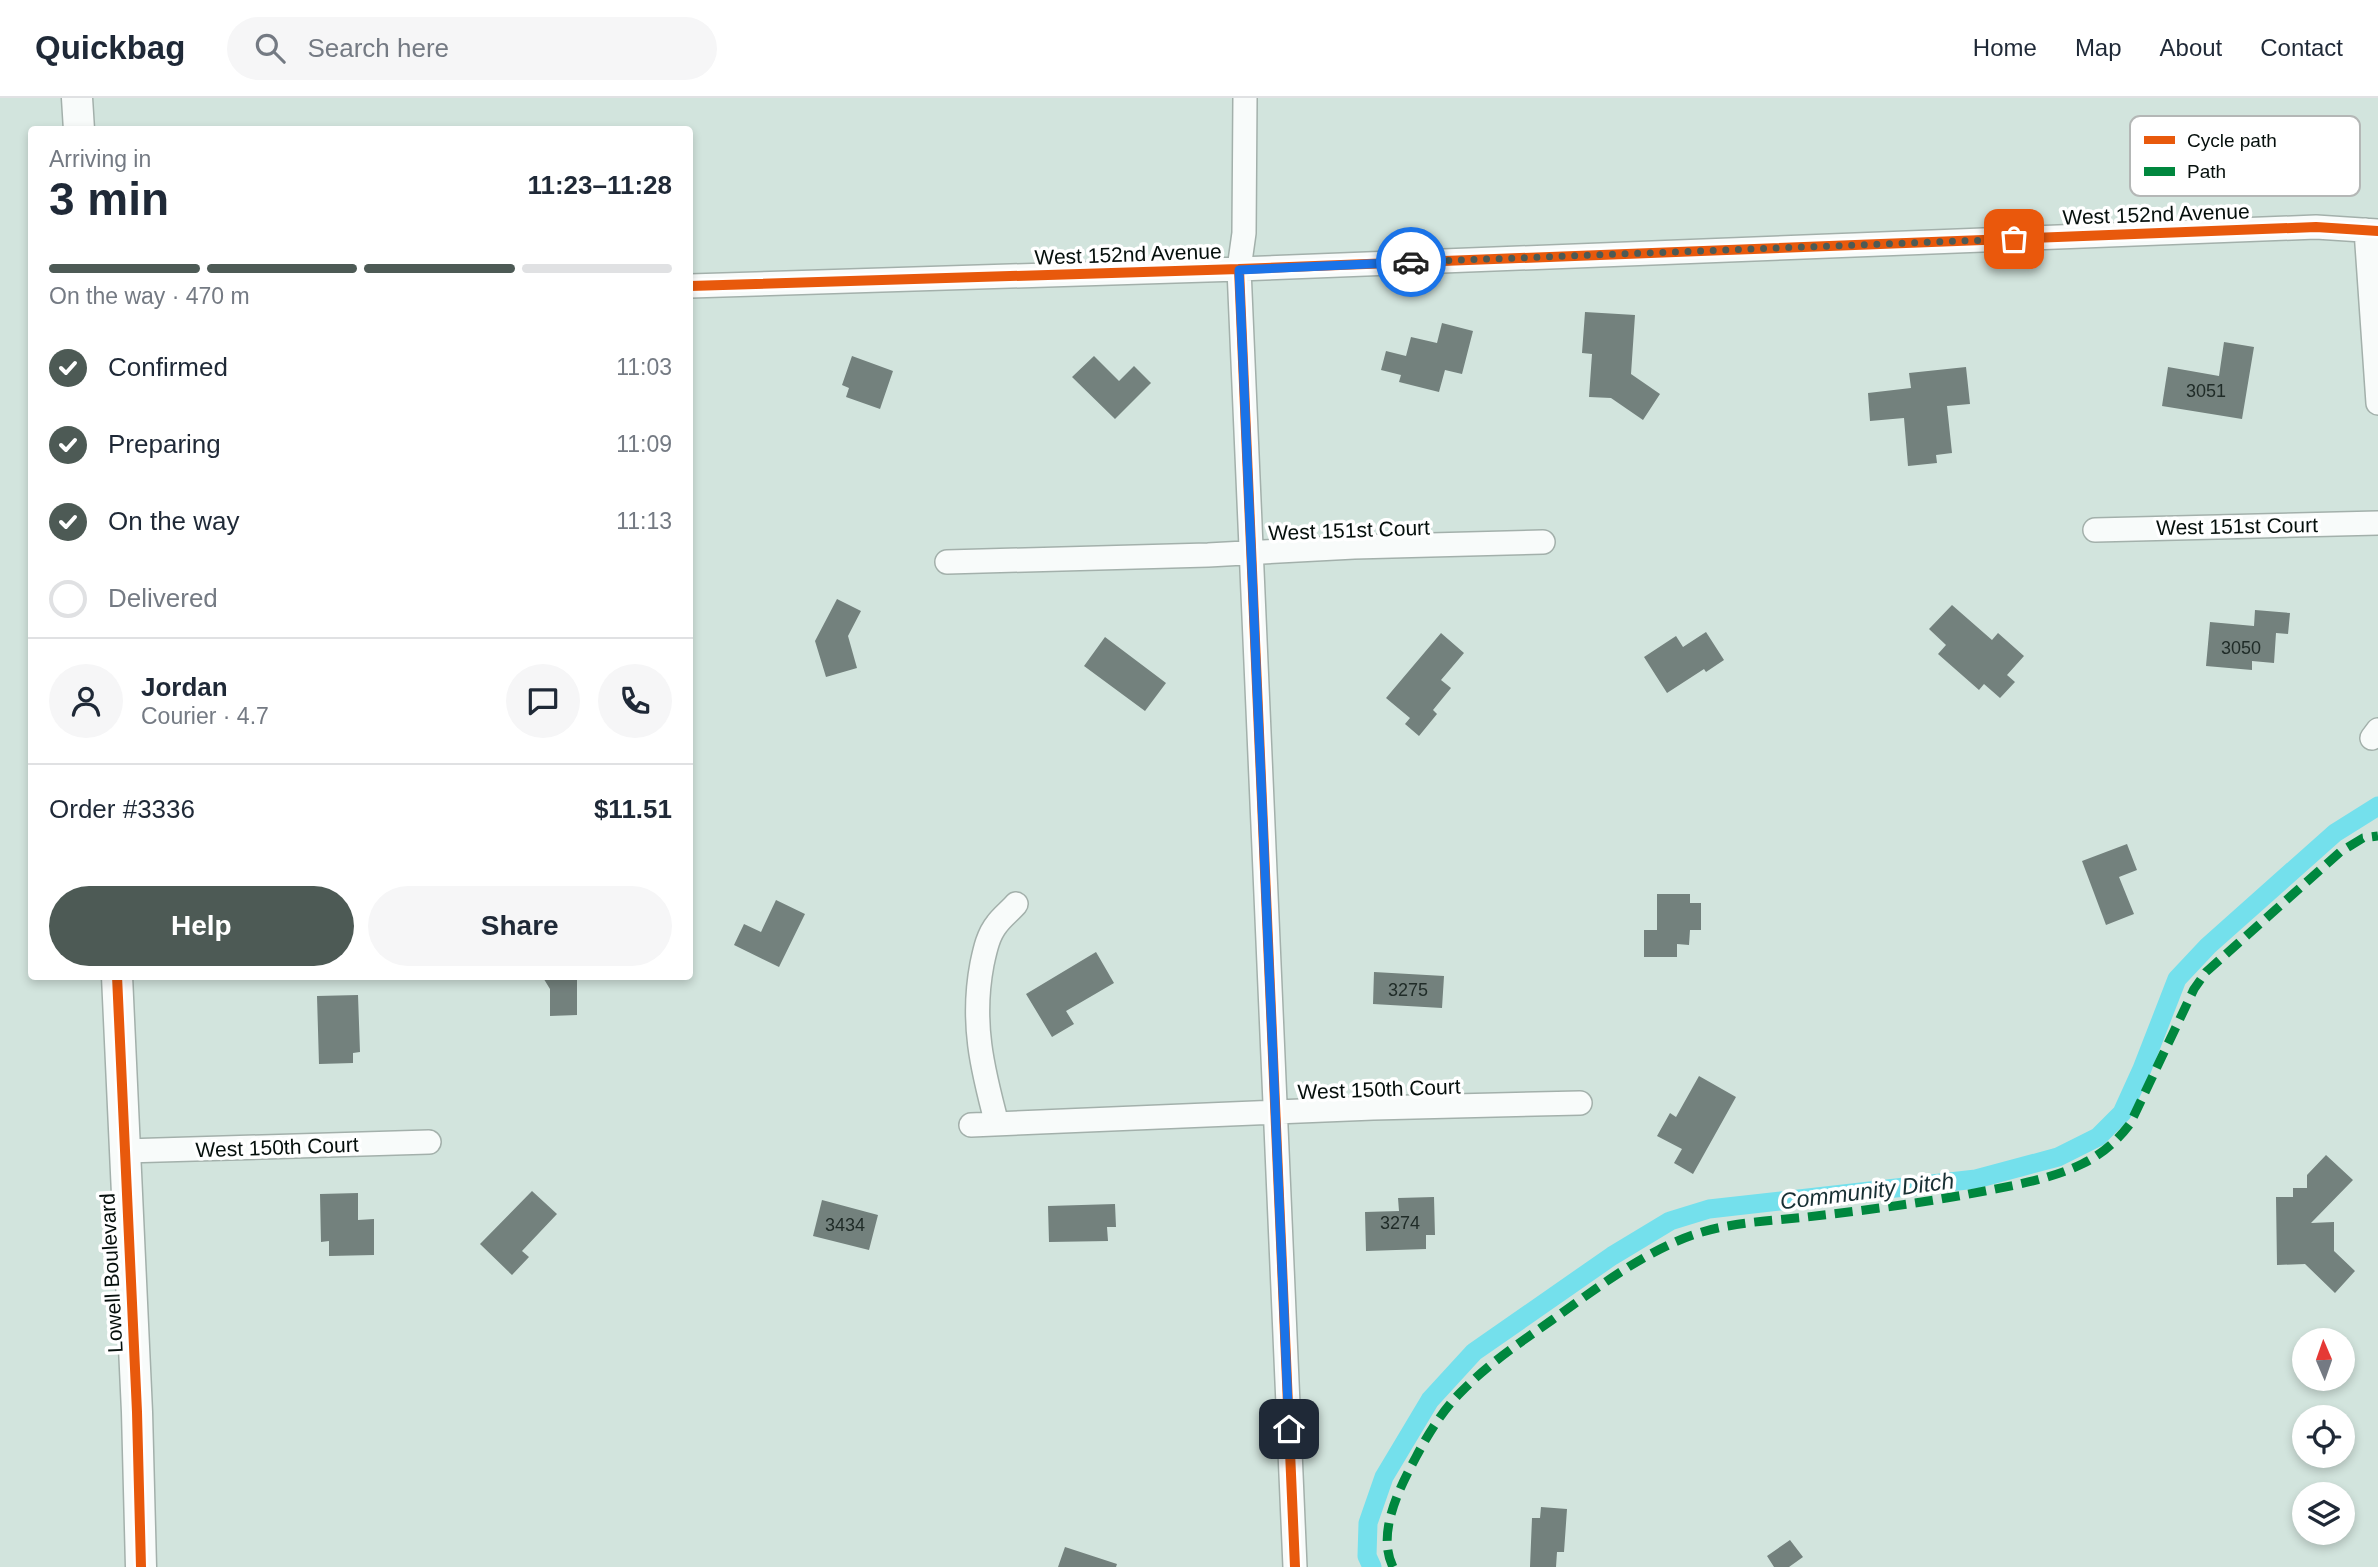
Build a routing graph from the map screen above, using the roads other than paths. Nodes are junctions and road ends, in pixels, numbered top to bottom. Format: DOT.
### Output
graph roads {
  1 [pos="77,98"];
  2 [pos="1245,98"];
  3 [pos="79,126"];
  4 [pos="2372,231"];
  5 [pos="1239,270"];
  6 [pos="693,286"];
  7 [pos="2378,403"];
  8 [pos="2378,523"];
  9 [pos="2095,530"];
  10 [pos="1544,542"];
  11 [pos="1251,553"];
  12 [pos="947,562"];
  13 [pos="1016,904"];
  14 [pos="117,980"];
  15 [pos="1580,1103"];
  16 [pos="1275,1112"];
  17 [pos="997,1124"];
  18 [pos="971,1125"];
  19 [pos="429,1142"];
  20 [pos="125,1151"];
  21 [pos="141,1567"];
  22 [pos="1295,1567"];
  1 -- 3 [label="main road"];
  2 -- 5 [label="street"];
  4 -- 5 [label="street, West 152nd Avenue"];
  4 -- 7 [label="street"];
  5 -- 6 [label="street, West 152nd Avenue"];
  5 -- 11 [label="street"];
  8 -- 9 [label="street, West 151st Court"];
  10 -- 11 [label="street, West 151st Court"];
  11 -- 12 [label="street, West 151st Court"];
  11 -- 16 [label="street"];
  13 -- 17 [label="street"];
  14 -- 20 [label="main road, Lowell Boulevard"];
  15 -- 16 [label="street, West 150th Court"];
  16 -- 17 [label="street, West 150th Court"];
  16 -- 22 [label="street"];
  17 -- 18 [label="street, West 150th Court"];
  19 -- 20 [label="street, West 150th Court"];
  20 -- 21 [label="main road, Lowell Boulevard"];
}
